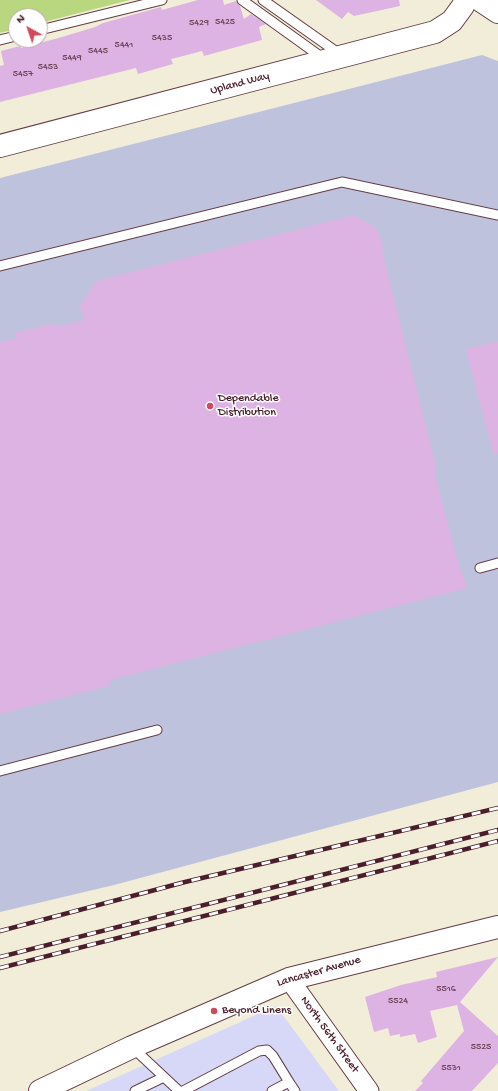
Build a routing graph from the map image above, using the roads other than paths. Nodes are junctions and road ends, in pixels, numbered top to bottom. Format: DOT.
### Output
graph roads {
  1 [pos="162,0"];
  2 [pos="242,0"];
  3 [pos="264,0"];
  4 [pos="465,0"];
  5 [pos="480,0"];
  6 [pos="498,12"];
  7 [pos="48,28"];
  8 [pos="335,59"];
  9 [pos="0,146"];
  10 [pos="498,215"];
  11 [pos="0,266"];
  12 [pos="498,563"];
  13 [pos="480,568"];
  14 [pos="157,730"];
  15 [pos="0,771"];
  16 [pos="498,927"];
  17 [pos="289,978"];
  18 [pos="132,1047"];
  19 [pos="164,1077"];
  20 [pos="289,1082"];
  21 [pos="62,1086"];
  22 [pos="40,1091"];
  23 [pos="134,1091"];
  24 [pos="179,1091"];
  25 [pos="183,1091"];
  26 [pos="272,1091"];
  27 [pos="295,1091"];
  28 [pos="369,1091"];
  1 -- 7 [label="lane"];
  2 -- 8 [label="lane"];
  3 -- 8 [label="lane"];
  4 -- 8 [label="main road, Upland Way"];
  5 -- 6 [label="main road"];
  8 -- 9 [label="main road, Upland Way"];
  10 -- 11 [label="lane"];
  12 -- 13 [label="lane"];
  14 -- 15 [label="lane"];
  16 -- 17 [label="main road, Lancaster Avenue"];
  17 -- 18 [label="main road, Lancaster Avenue"];
  17 -- 28 [label="street, North 56th Street"];
  18 -- 19 [label="lane"];
  18 -- 21 [label="main road, Lancaster Avenue"];
  19 -- 23 [label="lane"];
  19 -- 24 [label="lane"];
  20 -- 25 [label="lane"];
  20 -- 26 [label="lane"];
  20 -- 27 [label="lane"];
  21 -- 22 [label="main road, Lancaster Avenue"];
}
